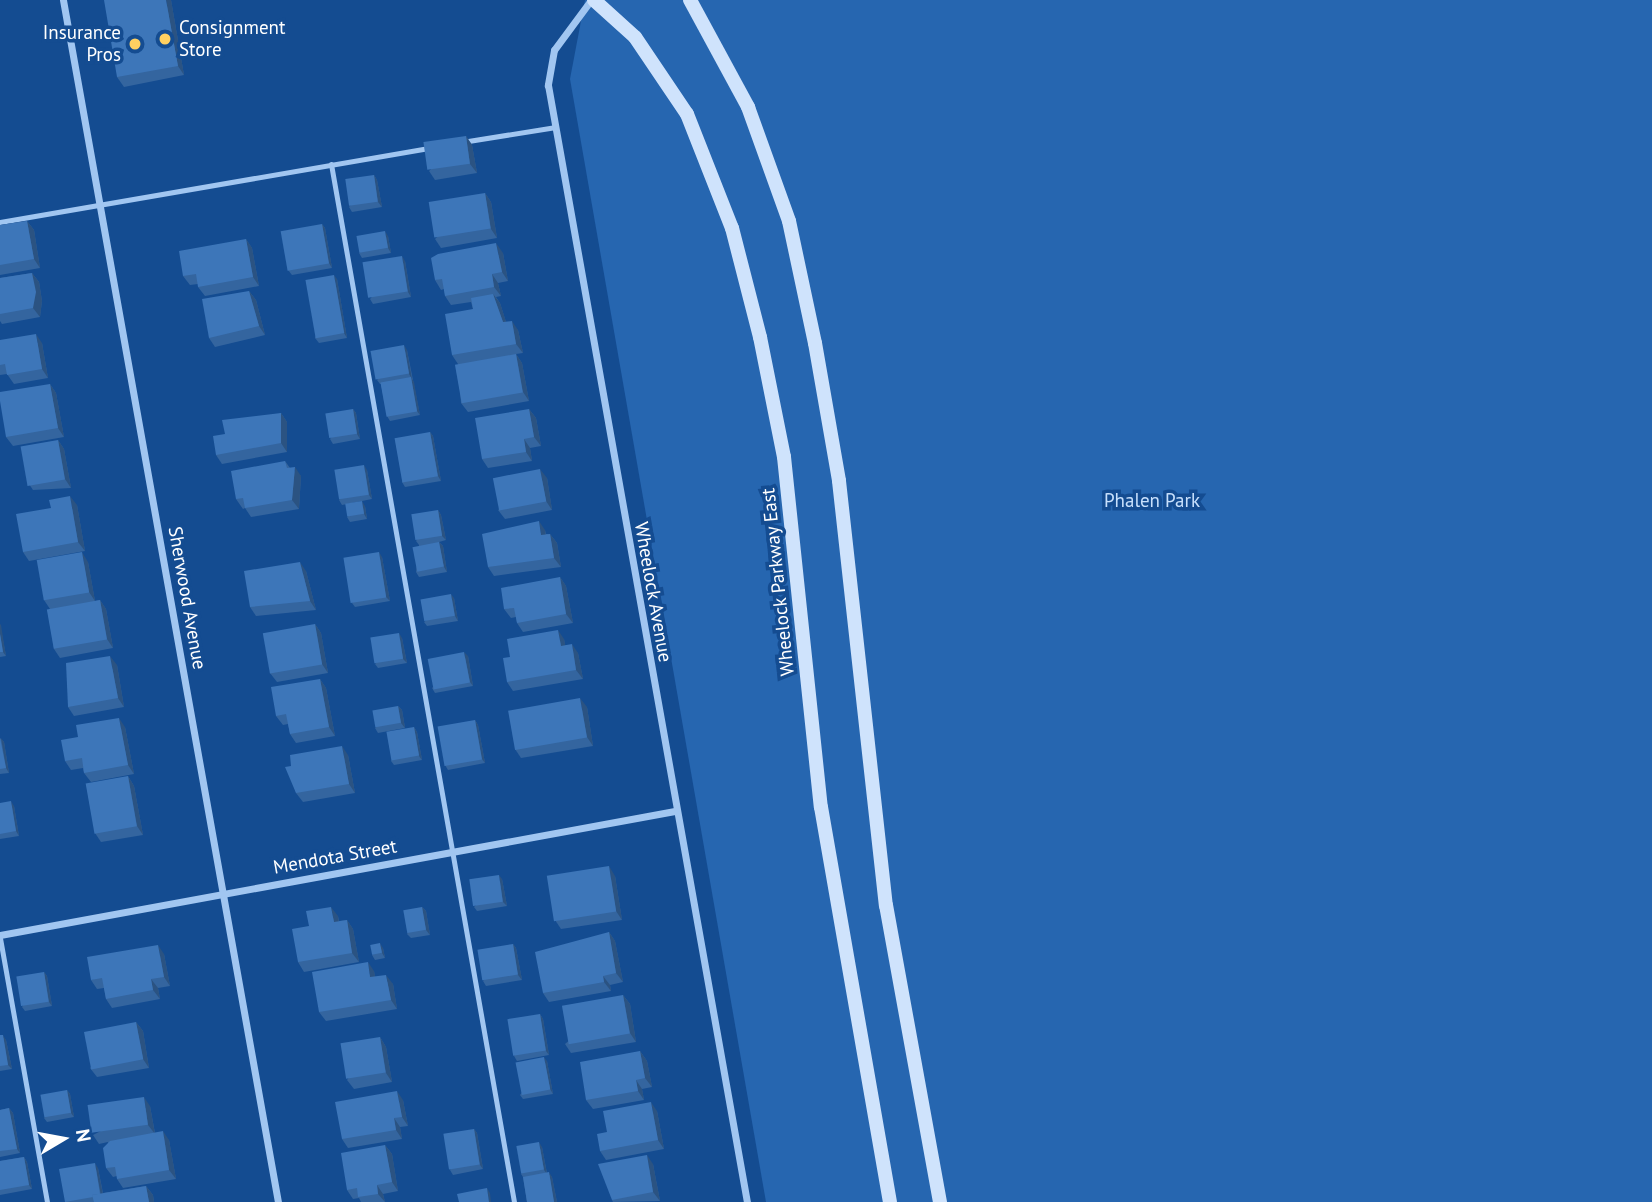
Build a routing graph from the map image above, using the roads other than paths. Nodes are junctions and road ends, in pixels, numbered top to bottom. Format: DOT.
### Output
graph roads {
  1 [pos="63,0"];
  2 [pos="592,0"];
  3 [pos="689,3"];
  4 [pos="556,127"];
  5 [pos="450,144"];
  6 [pos="437,147"];
  7 [pos="331,164"];
  8 [pos="100,203"];
  9 [pos="0,222"];
  10 [pos="675,811"];
  11 [pos="449,851"];
  12 [pos="224,892"];
  13 [pos="0,937"];
  14 [pos="47,1202"];
  15 [pos="278,1202"];
  16 [pos="514,1202"];
  17 [pos="747,1202"];
  18 [pos="890,1202"];
  19 [pos="940,1202"];
  1 -- 8 [label="street, Sherwood Avenue"];
  2 -- 4 [label="street, Wheelock Avenue"];
  2 -- 18 [label="street, Wheelock Parkway East"];
  3 -- 19 [label="street"];
  4 -- 5 [label="lane"];
  4 -- 10 [label="street, Wheelock Avenue"];
  6 -- 7 [label="lane"];
  7 -- 8 [label="lane"];
  7 -- 11 [label="lane"];
  8 -- 9 [label="lane"];
  8 -- 12 [label="street, Sherwood Avenue"];
  10 -- 11 [label="street, Mendota Street"];
  10 -- 17 [label="street, Wheelock Avenue"];
  11 -- 12 [label="street, Mendota Street"];
  11 -- 16 [label="lane"];
  12 -- 13 [label="street, Mendota Street"];
  12 -- 15 [label="street, Sherwood Avenue"];
  13 -- 14 [label="lane"];
}
